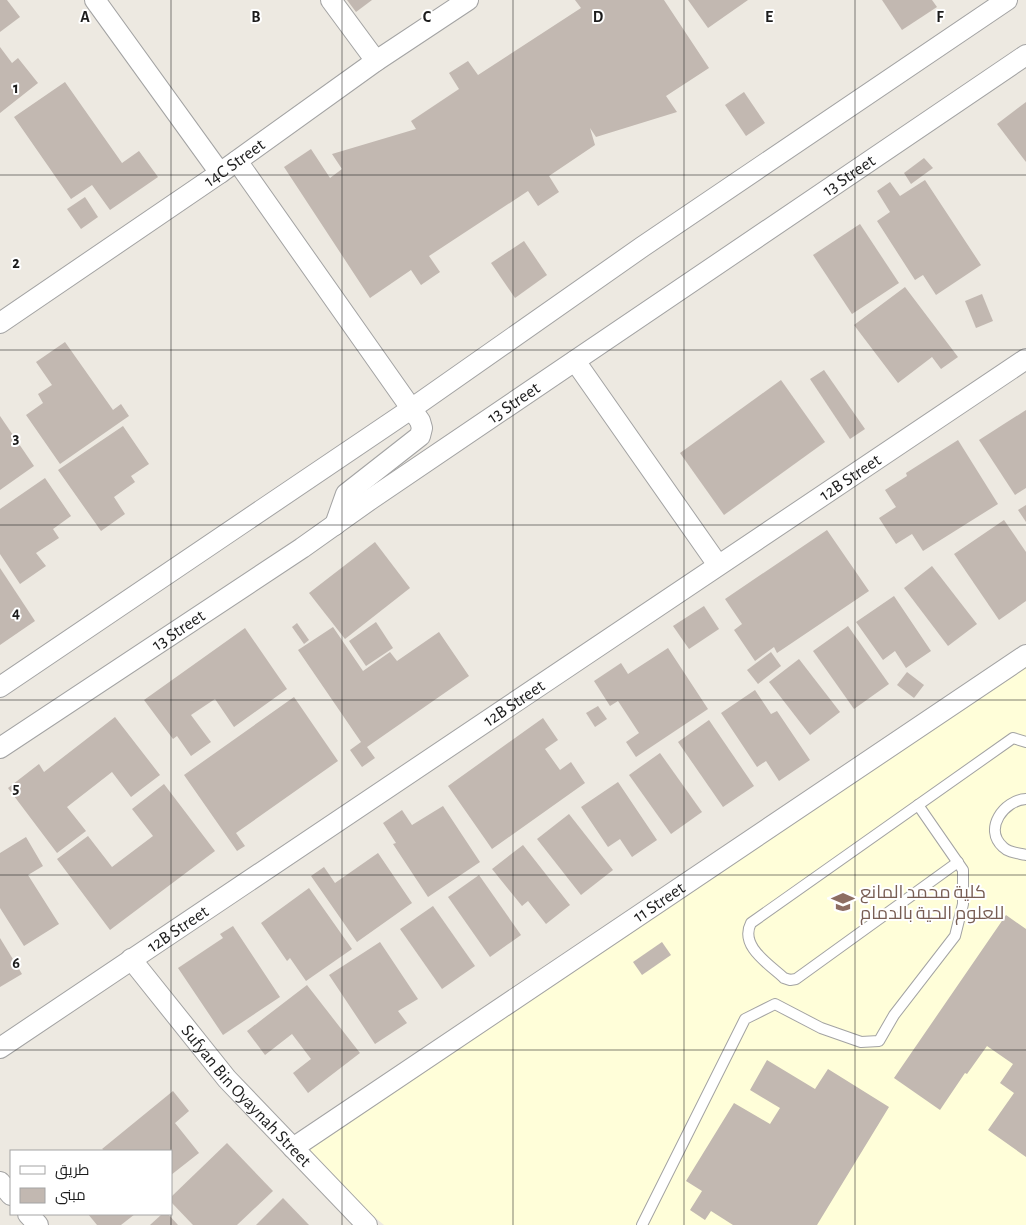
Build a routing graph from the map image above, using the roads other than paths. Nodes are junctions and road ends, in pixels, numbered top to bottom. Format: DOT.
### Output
graph roads {
  1 [pos="95,0"];
  2 [pos="331,0"];
  3 [pos="468,0"];
  4 [pos="1006,0"];
  5 [pos="1026,55"];
  6 [pos="376,61"];
  7 [pos="237,161"];
  8 [pos="220,173"];
  9 [pos="0,323"];
  10 [pos="1026,359"];
  11 [pos="575,362"];
  12 [pos="411,409"];
  13 [pos="335,525"];
  14 [pos="718,565"];
  15 [pos="1026,656"];
  16 [pos="0,687"];
  17 [pos="1026,742"];
  18 [pos="0,748"];
  19 [pos="1026,799"];
  20 [pos="918,805"];
  21 [pos="1026,855"];
  22 [pos="958,862"];
  23 [pos="131,959"];
  24 [pos="0,1048"];
  25 [pos="293,1148"];
  26 [pos="0,1182"];
  27 [pos="10,1194"];
  28 [pos="29,1215"];
  29 [pos="38,1225"];
  30 [pos="367,1225"];
  31 [pos="642,1225"];
  1 -- 8 [label="street"];
  2 -- 6 [label="street"];
  3 -- 6 [label="street, 14C Street"];
  4 -- 12 [label="street"];
  5 -- 11 [label="street, 13 Street"];
  6 -- 7 [label="street, 14C Street"];
  7 -- 8 [label="street, 14C Street"];
  7 -- 12 [label="street"];
  8 -- 9 [label="street, 14C Street"];
  10 -- 14 [label="street, 12B Street"];
  11 -- 13 [label="street, 13 Street"];
  11 -- 14 [label="street"];
  12 -- 13 [label="street"];
  12 -- 16 [label="street"];
  13 -- 18 [label="street, 13 Street"];
  14 -- 23 [label="street, 12B Street"];
  15 -- 25 [label="street, 11 Street"];
  17 -- 20 [label="lane"];
  19 -- 21 [label="lane"];
  20 -- 22 [label="lane"];
  20 -- 22 [label="lane"];
  22 -- 31 [label="lane"];
  23 -- 24 [label="street, 12B Street"];
  23 -- 25 [label="street, Sufyan Bin Oyaynah Street"];
  25 -- 30 [label="street, Sufyan Bin Oyaynah Street"];
  26 -- 27 [label="street"];
  28 -- 29 [label="street"];
}
